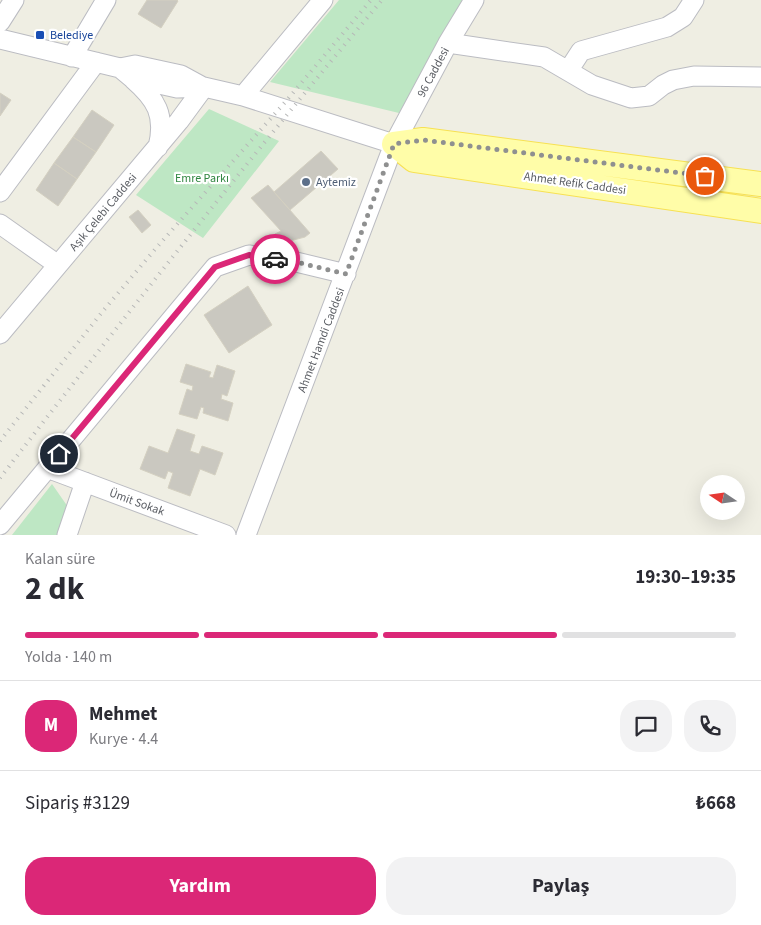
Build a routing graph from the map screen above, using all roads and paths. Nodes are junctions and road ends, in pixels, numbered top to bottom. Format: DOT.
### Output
graph roads {
  1 [pos="14,0"];
  2 [pos="106,0"];
  3 [pos="323,0"];
  4 [pos="474,0"];
  5 [pos="694,0"];
  6 [pos="0,22"];
  7 [pos="0,38"];
  8 [pos="448,44"];
  9 [pos="72,57"];
  10 [pos="96,62"];
  11 [pos="568,71"];
  12 [pos="126,73"];
  13 [pos="761,77"];
  14 [pos="204,87"];
  15 [pos="243,96"];
  16 [pos="394,144"];
  17 [pos="158,147"];
  18 [pos="761,184"];
  19 [pos="0,192"];
  20 [pos="761,210"];
  21 [pos="0,224"];
  22 [pos="58,265"];
  23 [pos="346,274"];
  24 [pos="0,334"];
  25 [pos="47,468"];
  26 [pos="85,482"];
  27 [pos="0,525"];
  28 [pos="67,535"];
  29 [pos="226,535"];
  30 [pos="246,535"];
  1 -- 6 [label="street"];
  2 -- 9 [label="street"];
  3 -- 15 [label="street"];
  4 -- 8 [label="street, 96 Caddesi"];
  5 -- 11 [label="street"];
  7 -- 9 [label="street, Ahmet Refik Caddesi"];
  8 -- 11 [label="street"];
  8 -- 16 [label="street, 96 Caddesi"];
  9 -- 10 [label="street, Ahmet Refik Caddesi"];
  10 -- 12 [label="street, Ahmet Refik Caddesi"];
  10 -- 19 [label="street"];
  11 -- 13 [label="street"];
  12 -- 14 [label="street, Ahmet Refik Caddesi"];
  12 -- 17 [label="street"];
  14 -- 15 [label="street, Ahmet Refik Caddesi"];
  14 -- 17 [label="street, Aşık Çelebi Caddesi"];
  15 -- 16 [label="street, Ahmet Refik Caddesi"];
  16 -- 18 [label="main road, Ahmet Refik Caddesi"];
  16 -- 20 [label="main road, Ahmet Refik Caddesi"];
  16 -- 23 [label="street, Ahmet Hamdi Caddesi"];
  17 -- 22 [label="street, Aşık Çelebi Caddesi"];
  21 -- 22 [label="street"];
  22 -- 24 [label="street, Aşık Çelebi Caddesi"];
  23 -- 25 [label="street"];
  23 -- 30 [label="street, Ahmet Hamdi Caddesi"];
  25 -- 26 [label="street, Ümit Sokak"];
  25 -- 27 [label="street"];
  26 -- 28 [label="street"];
  26 -- 29 [label="street, Ümit Sokak"];
}
